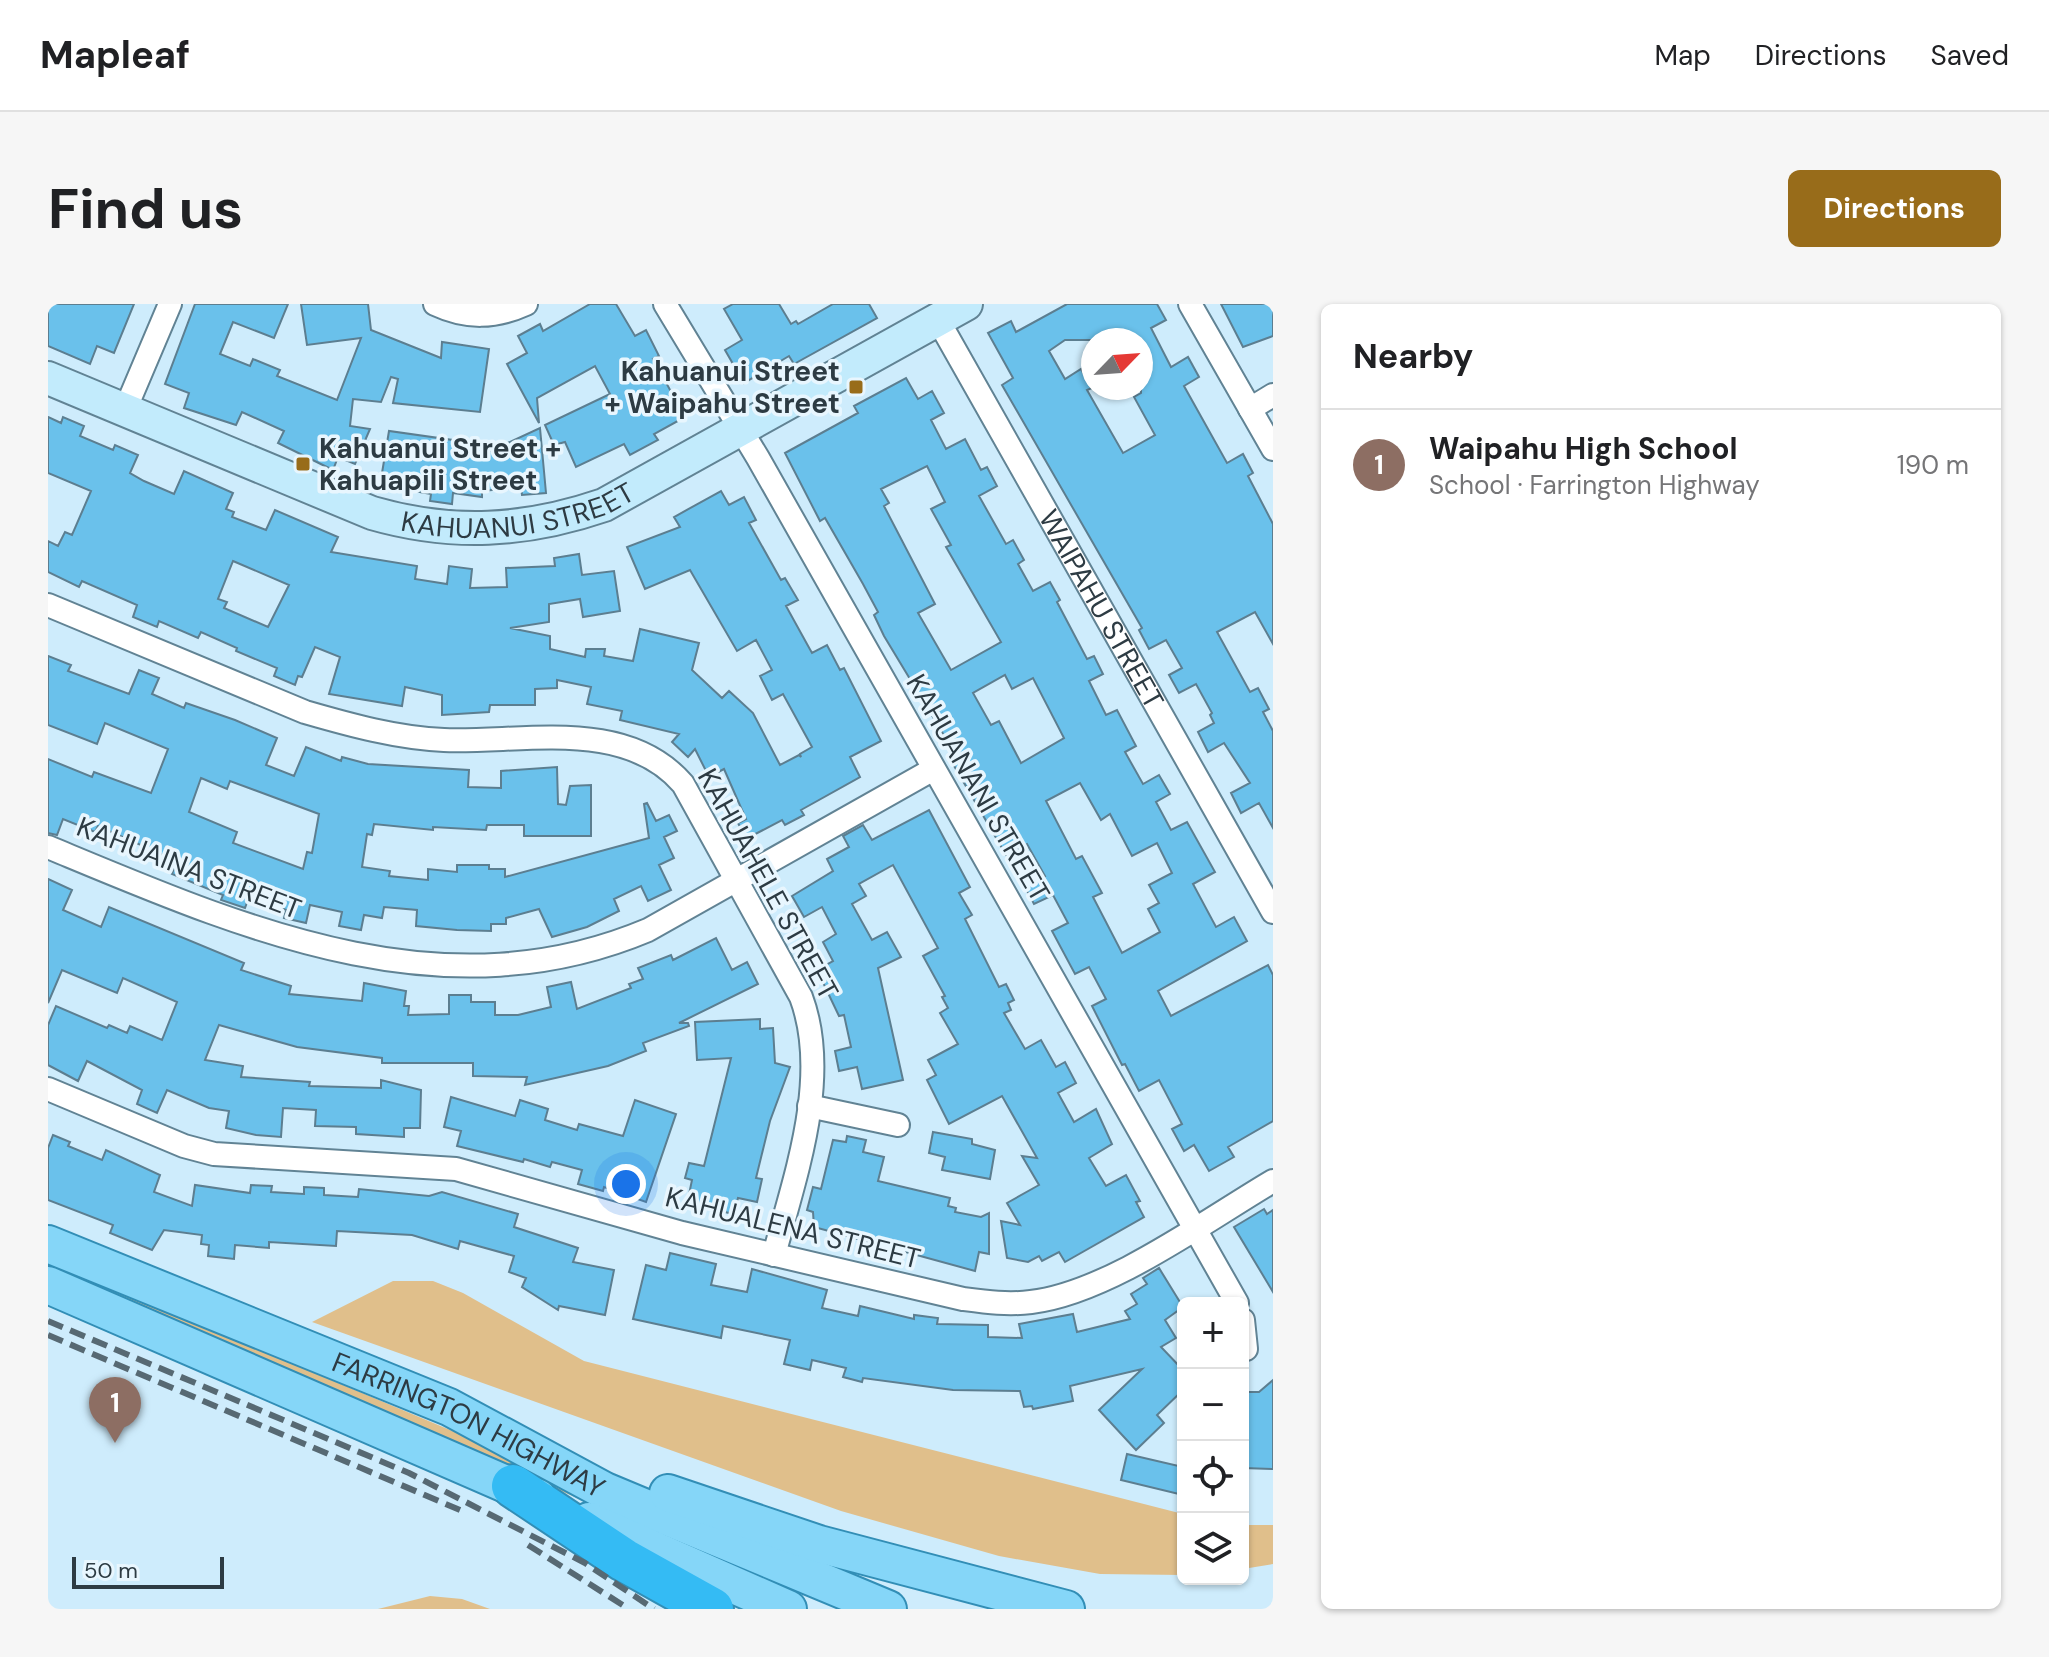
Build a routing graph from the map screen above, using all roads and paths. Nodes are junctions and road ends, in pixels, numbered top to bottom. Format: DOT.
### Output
graph roads {
  1 [pos="170,304"];
  2 [pos="435,304"];
  3 [pos="526,304"];
  4 [pos="665,304"];
  5 [pos="966,304"];
  6 [pos="1190,304"];
  7 [pos="934,312"];
  8 [pos="48,378"];
  9 [pos="1273,395"];
  10 [pos="1250,409"];
  11 [pos="125,410"];
  12 [pos="741,431"];
  13 [pos="1273,449"];
  14 [pos="48,605"];
  15 [pos="932,770"];
  16 [pos="48,847"];
  17 [pos="734,881"];
  18 [pos="1273,912"];
  19 [pos="48,1089"];
  20 [pos="809,1106"];
  21 [pos="898,1125"];
  22 [pos="1273,1181"];
  23 [pos="1196,1227"];
  24 [pos="48,1244"];
  25 [pos="774,1255"];
  26 [pos="48,1285"];
  27 [pos="1234,1297"];
  28 [pos="449,1407"];
  29 [pos="513,1486"];
  30 [pos="712,1609"];
  31 [pos="788,1609"];
  32 [pos="888,1609"];
  33 [pos="1066,1609"];
  1 -- 11 [label="street"];
  2 -- 3 [label="street"];
  4 -- 12 [label="street, KAHUANANI STREET"];
  5 -- 7 [label="street, KAHUANUI STREET"];
  6 -- 10 [label="street"];
  7 -- 12 [label="street, KAHUANUI STREET"];
  7 -- 18 [label="street, WAIPAHU STREET"];
  8 -- 11 [label="street, KAHUANUI STREET"];
  9 -- 10 [label="street"];
  10 -- 13 [label="street"];
  11 -- 12 [label="street, KAHUANUI STREET"];
  12 -- 15 [label="street, KAHUANANI STREET"];
  14 -- 17 [label="street, KAHUAHELE STREET"];
  15 -- 17 [label="street, KAHUAINA STREET"];
  15 -- 23 [label="street, KAHUANANI STREET"];
  16 -- 17 [label="street, KAHUAINA STREET"];
  17 -- 20 [label="street, KAHUAHELE STREET"];
  19 -- 25 [label="street, KAHUALENA STREET"];
  20 -- 21 [label="street"];
  20 -- 25 [label="street, KAHUAHELE STREET"];
  22 -- 23 [label="street, KAHUALENA STREET"];
  23 -- 25 [label="street, KAHUALENA STREET"];
  23 -- 27 [label="street, KAHUANANI STREET"];
  24 -- 28 [label="main road, FARRINGTON HIGHWAY"];
  26 -- 29 [label="main road, FARRINGTON HIGHWAY"];
  28 -- 32 [label="main road, FARRINGTON HIGHWAY"];
  28 -- 33 [label="main road"];
  29 -- 30 [label="highway"];
  29 -- 31 [label="main road, FARRINGTON HIGHWAY"];
}
